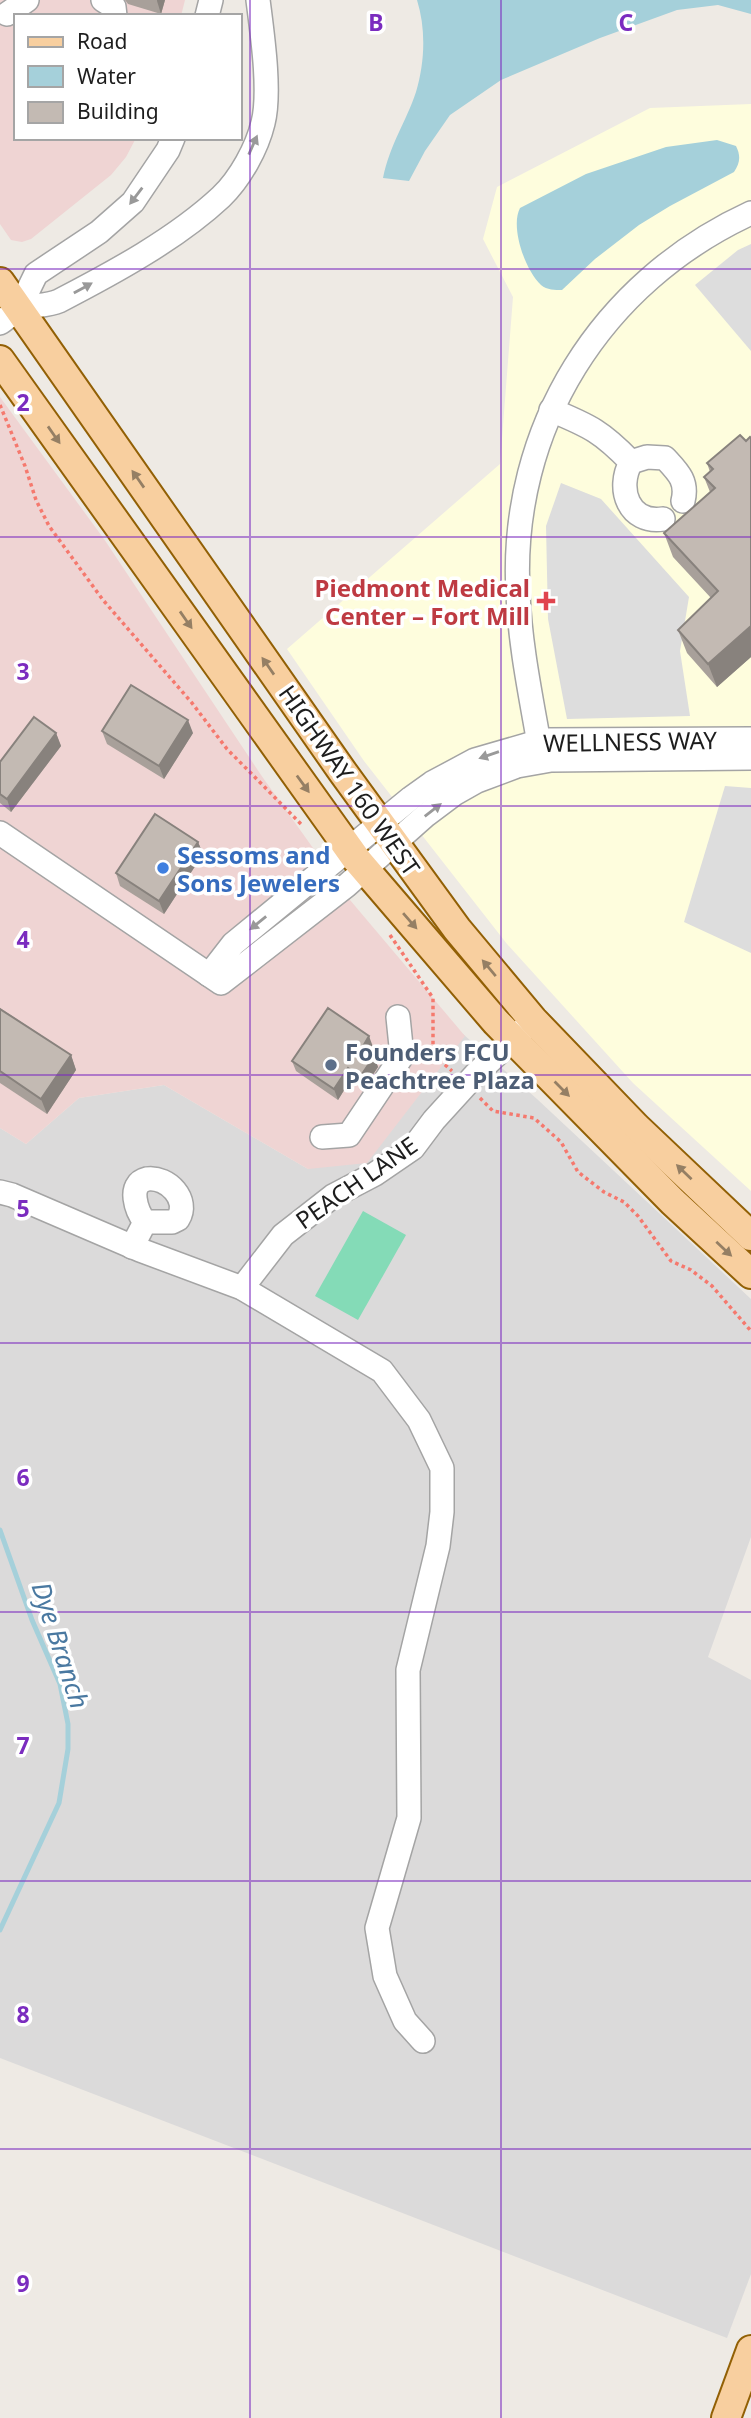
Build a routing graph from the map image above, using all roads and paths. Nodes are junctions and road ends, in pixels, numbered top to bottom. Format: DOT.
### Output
graph roads {
  1 [pos="27,0"];
  2 [pos="103,0"];
  3 [pos="258,0"];
  4 [pos="7,13"];
  5 [pos="115,14"];
  6 [pos="172,140"];
  7 [pos="751,213"];
  8 [pos="0,282"];
  9 [pos="9,316"];
  10 [pos="0,359"];
  11 [pos="0,405"];
  12 [pos="551,410"];
  13 [pos="631,462"];
  14 [pos="682,501"];
  15 [pos="663,519"];
  16 [pos="727,739"];
  17 [pos="751,739"];
  18 [pos="540,751"];
  19 [pos="751,758"];
  20 [pos="628,759"];
  21 [pos="305,828"];
  22 [pos="0,833"];
  23 [pos="373,846"];
  24 [pos="389,932"];
  25 [pos="398,1017"];
  26 [pos="523,1029"];
  27 [pos="466,1085"];
  28 [pos="322,1137"];
  29 [pos="0,1192"];
  30 [pos="145,1222"];
  31 [pos="751,1236"];
  32 [pos="132,1247"];
  33 [pos="751,1274"];
  34 [pos="242,1288"];
  35 [pos="751,1331"];
  36 [pos="423,2041"];
  37 [pos="751,2350"];
  38 [pos="726,2418"];
  1 -- 4 [label="street"];
  2 -- 5 [label="street"];
  9 -- 3 [label="street, one-way"];
  6 -- 9 [label="street, one-way"];
  7 -- 12 [label="street"];
  8 -- 9 [label="main road, HIGHWAY 160 WEST"];
  23 -- 9 [label="main road, HIGHWAY 160 WEST, one-way"];
  10 -- 23 [label="main road, HIGHWAY 160 WEST, one-way"];
  11 -- 21 [label="path"];
  12 -- 13 [label="street"];
  12 -- 18 [label="street"];
  13 -- 14 [label="street"];
  13 -- 15 [label="street"];
  16 -- 17 [label="street, WELLNESS WAY"];
  16 -- 18 [label="street, WELLNESS WAY"];
  16 -- 20 [label="street"];
  18 -- 20 [label="street, WELLNESS WAY"];
  18 -- 23 [label="street, WELLNESS WAY"];
  19 -- 20 [label="street, WELLNESS WAY"];
  22 -- 23 [label="street, WELLNESS WAY"];
  23 -- 26 [label="main road, HIGHWAY 160 WEST, one-way"];
  26 -- 23 [label="main road, HIGHWAY 160 WEST, one-way"];
  24 -- 27 [label="path"];
  25 -- 28 [label="street"];
  26 -- 27 [label="street, PEACH LANE"];
  31 -- 26 [label="main road, HIGHWAY 160 WEST, one-way"];
  26 -- 33 [label="main road, HIGHWAY 160 WEST, one-way"];
  27 -- 34 [label="street, PEACH LANE"];
  27 -- 35 [label="path"];
  29 -- 32 [label="street"];
  30 -- 32 [label="street"];
  32 -- 34 [label="street"];
  34 -- 36 [label="street"];
  37 -- 38 [label="main road"];
}
